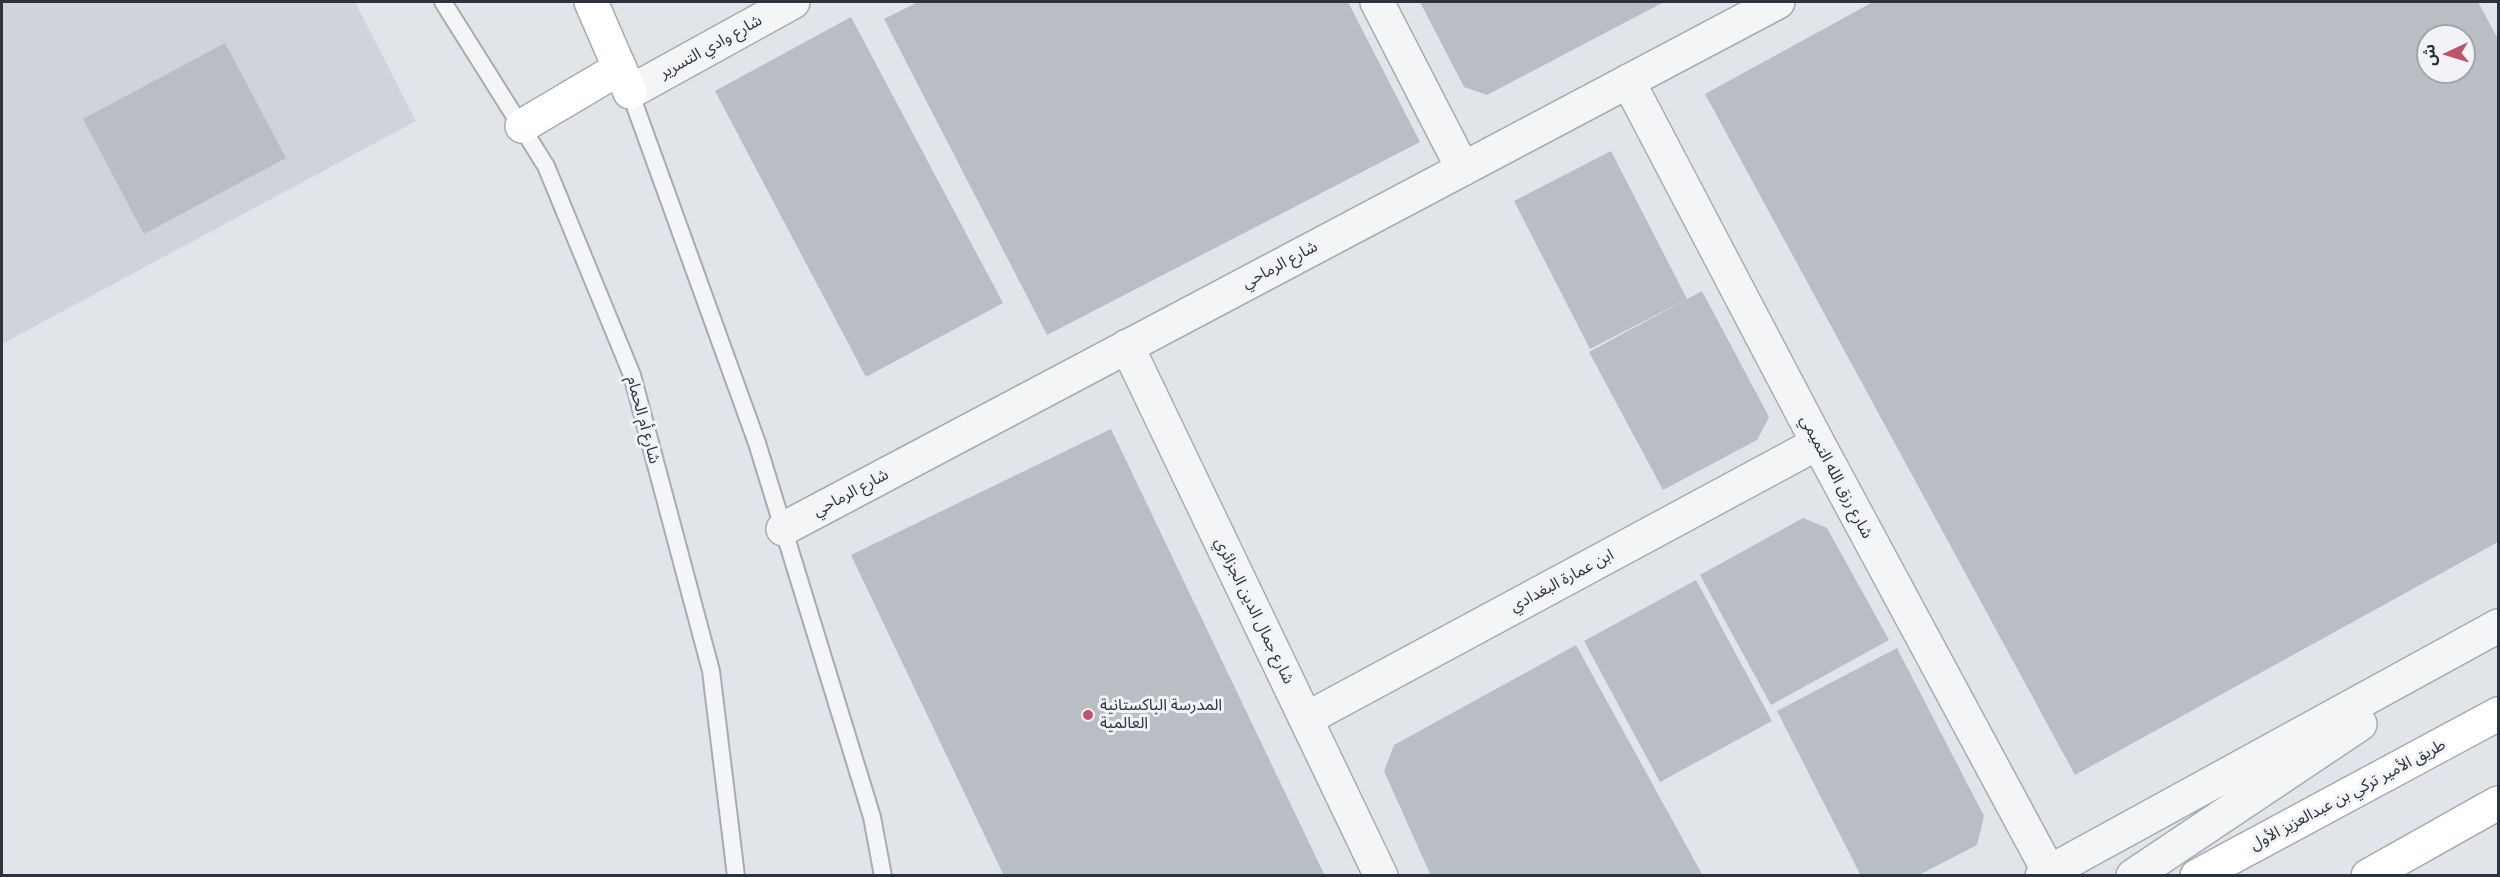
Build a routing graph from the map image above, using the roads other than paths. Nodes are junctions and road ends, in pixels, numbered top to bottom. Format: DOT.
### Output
graph roads {
  1 [pos="443,2"];
  2 [pos="591,2"];
  3 [pos="793,2"];
  4 [pos="1377,2"];
  5 [pos="1778,2"];
  6 [pos="625,80"];
  7 [pos="1628,81"];
  8 [pos="522,126"];
  9 [pos="1463,169"];
  10 [pos="1127,346"];
  11 [pos="1818,443"];
  12 [pos="783,529"];
  13 [pos="2499,626"];
  14 [pos="2499,631"];
  15 [pos="2499,714"];
  16 [pos="1306,719"];
  17 [pos="2499,804"];
  18 [pos="2045,874"];
  19 [pos="736,876"];
  20 [pos="883,876"];
  21 [pos="1381,876"];
  22 [pos="2133,876"];
  23 [pos="2197,876"];
  24 [pos="2368,876"];
  1 -- 8 [label="lane, شارع أم الحمام"];
  2 -- 6 [label="main road"];
  3 -- 6 [label="street, شارع وادي التسرير"];
  4 -- 9 [label="street"];
  5 -- 7 [label="street, شارع الرماحي"];
  6 -- 8 [label="main road"];
  6 -- 12 [label="lane"];
  7 -- 9 [label="street, شارع الرماحي"];
  7 -- 11 [label="street, شارع رزق الله التميمي"];
  8 -- 19 [label="lane, شارع أم الحمام"];
  9 -- 10 [label="street, شارع الرماحي"];
  10 -- 12 [label="street, شارع الرماحي"];
  10 -- 16 [label="street, شارع جمال الدين الجزائري"];
  11 -- 16 [label="street, ابن عمارة البغدادي"];
  11 -- 18 [label="street, شارع رزق الله التميمي"];
  12 -- 20 [label="lane"];
  13 -- 18 [label="street"];
  14 -- 22 [label="street"];
  15 -- 23 [label="main road, طريق الأمير تركي بن عبدالعزيز الأول"];
  16 -- 21 [label="street, شارع جمال الدين الجزائري"];
  17 -- 24 [label="main road"];
}
